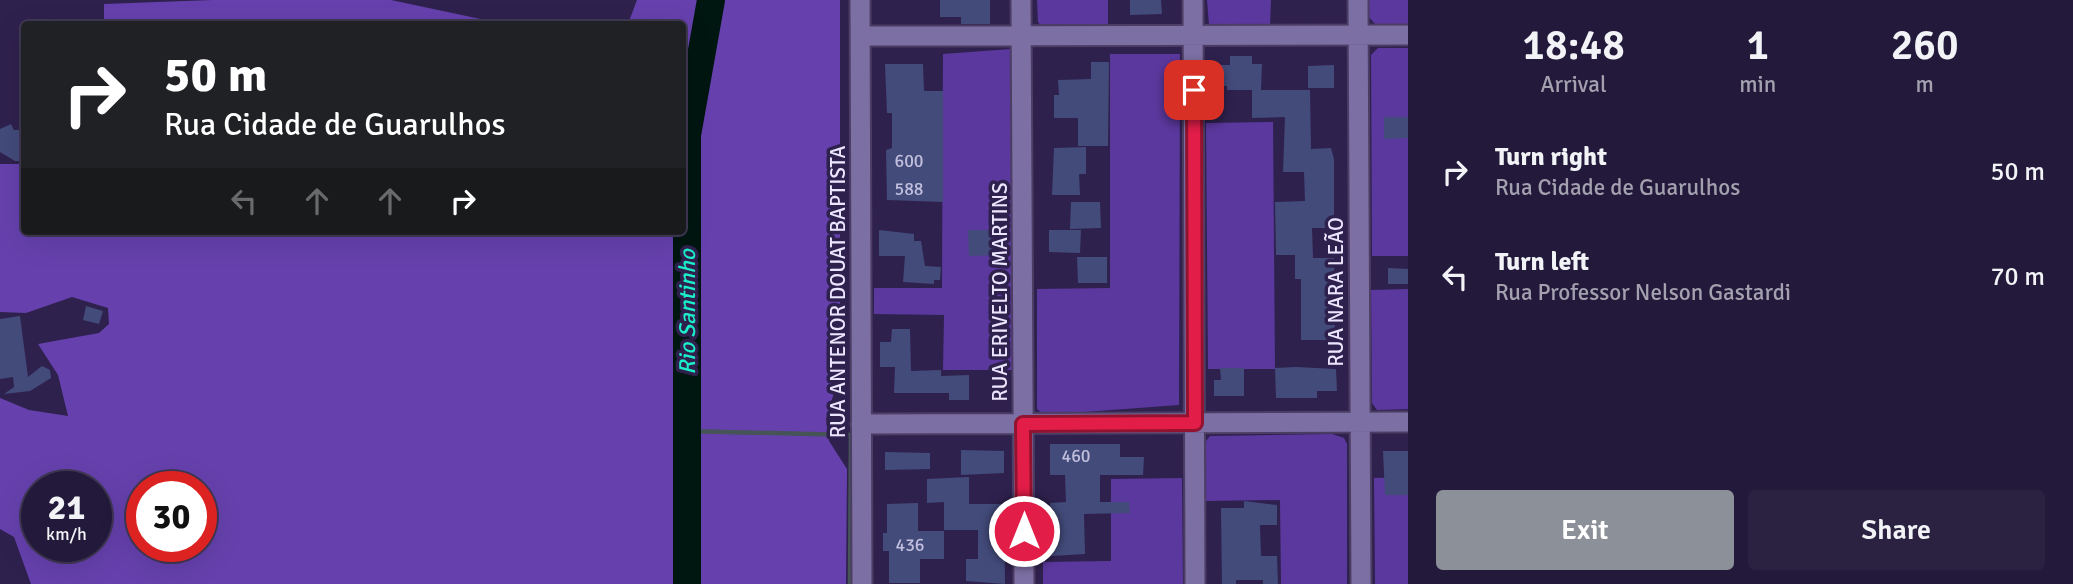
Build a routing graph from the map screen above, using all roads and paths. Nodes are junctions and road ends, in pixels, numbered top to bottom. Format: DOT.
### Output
graph roads {
  1 [pos="860,0"];
  2 [pos="1021,0"];
  3 [pos="1194,0"];
  4 [pos="1357,0"];
  5 [pos="1194,35"];
  6 [pos="1358,35"];
  7 [pos="1408,35"];
  8 [pos="860,36"];
  9 [pos="1021,36"];
  10 [pos="1360,422"];
  11 [pos="1408,422"];
  12 [pos="1195,423"];
  13 [pos="1023,424"];
  14 [pos="861,425"];
  15 [pos="862,584"];
  16 [pos="1024,584"];
  17 [pos="1195,584"];
  18 [pos="1361,584"];
  1 -- 8 [label="street, RUA ANTENOR DOUAT BAPTISTA"];
  2 -- 9 [label="street, RUA ERIVELTO MARTINS"];
  3 -- 5 [label="street"];
  4 -- 6 [label="street, RUA NARA LEÃO"];
  5 -- 6 [label="street"];
  5 -- 9 [label="street"];
  5 -- 12 [label="street"];
  6 -- 7 [label="street"];
  6 -- 10 [label="street, RUA NARA LEÃO"];
  8 -- 9 [label="street"];
  8 -- 14 [label="street, RUA ANTENOR DOUAT BAPTISTA"];
  9 -- 13 [label="street, RUA ERIVELTO MARTINS"];
  10 -- 11 [label="street"];
  10 -- 12 [label="street"];
  10 -- 18 [label="street, RUA NARA LEÃO"];
  12 -- 13 [label="street"];
  12 -- 17 [label="street"];
  13 -- 14 [label="street"];
  13 -- 16 [label="street, RUA ERIVELTO MARTINS"];
  14 -- 15 [label="street, RUA ANTENOR DOUAT BAPTISTA"];
}
